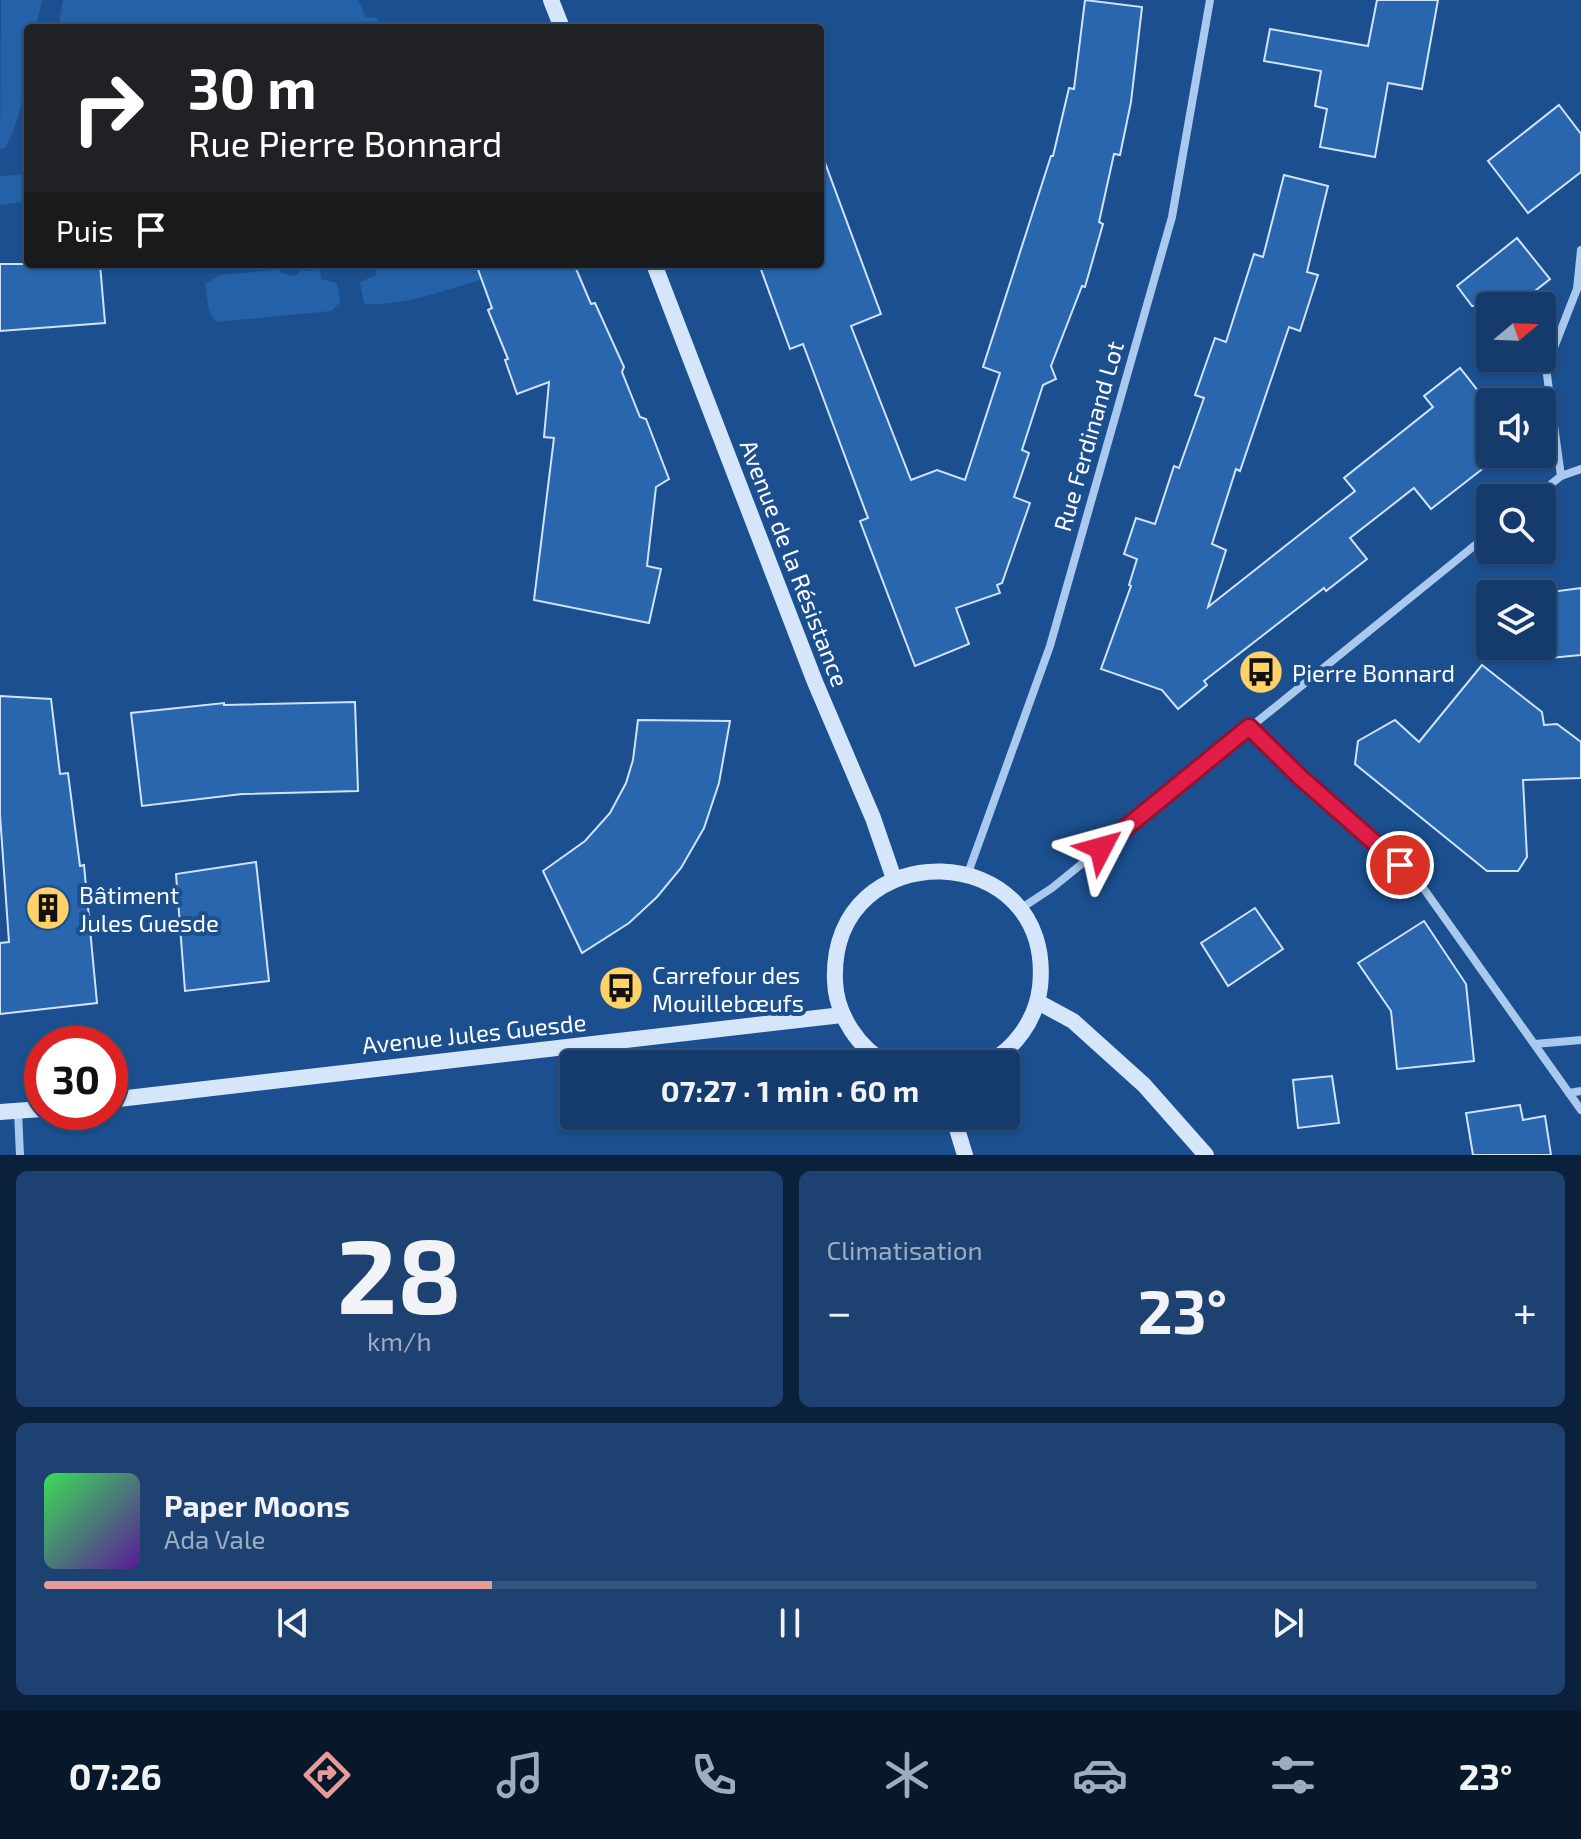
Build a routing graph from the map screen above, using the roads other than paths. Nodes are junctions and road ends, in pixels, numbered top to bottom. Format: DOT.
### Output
graph roads {
  1 [pos="551,0"];
  2 [pos="1210,0"];
  3 [pos="560,24"];
  4 [pos="1581,250"];
  5 [pos="656,268"];
  6 [pos="1579,288"];
  7 [pos="1581,469"];
  8 [pos="1561,476"];
  9 [pos="1551,484"];
  10 [pos="1476,544"];
  11 [pos="1249,727"];
  12 [pos="968,873"];
  13 [pos="894,879"];
  14 [pos="1020,909"];
  15 [pos="1038,1002"];
  16 [pos="842,1015"];
  17 [pos="1581,1040"];
  18 [pos="1535,1044"];
  19 [pos="871,1050"];
  20 [pos="1008,1050"];
  21 [pos="1581,1091"];
  22 [pos="1569,1093"];
  23 [pos="128,1098"];
  24 [pos="1581,1110"];
  25 [pos="24,1111"];
  26 [pos="0,1112"];
  27 [pos="18,1112"];
  28 [pos="957,1130"];
  29 [pos="20,1155"];
  30 [pos="965,1155"];
  31 [pos="1206,1155"];
  1 -- 3 [label="main road"];
  2 -- 12 [label="street, Rue Ferdinand Lot"];
  4 -- 6 [label="street"];
  5 -- 13 [label="main road, Avenue de la Résistance"];
  6 -- 8 [label="street"];
  7 -- 8 [label="street"];
  8 -- 9 [label="street"];
  10 -- 11 [label="street"];
  11 -- 14 [label="street"];
  11 -- 18 [label="street"];
  12 -- 13 [label="main road"];
  12 -- 14 [label="main road"];
  13 -- 16 [label="main road"];
  14 -- 15 [label="main road"];
  15 -- 20 [label="main road"];
  15 -- 31 [label="main road"];
  16 -- 19 [label="main road"];
  16 -- 23 [label="main road, Avenue Jules Guesde"];
  17 -- 18 [label="street"];
  18 -- 22 [label="street"];
  21 -- 22 [label="street"];
  22 -- 24 [label="street"];
  25 -- 27 [label="main road"];
  26 -- 27 [label="main road"];
  27 -- 29 [label="street"];
  28 -- 30 [label="main road"];
}
